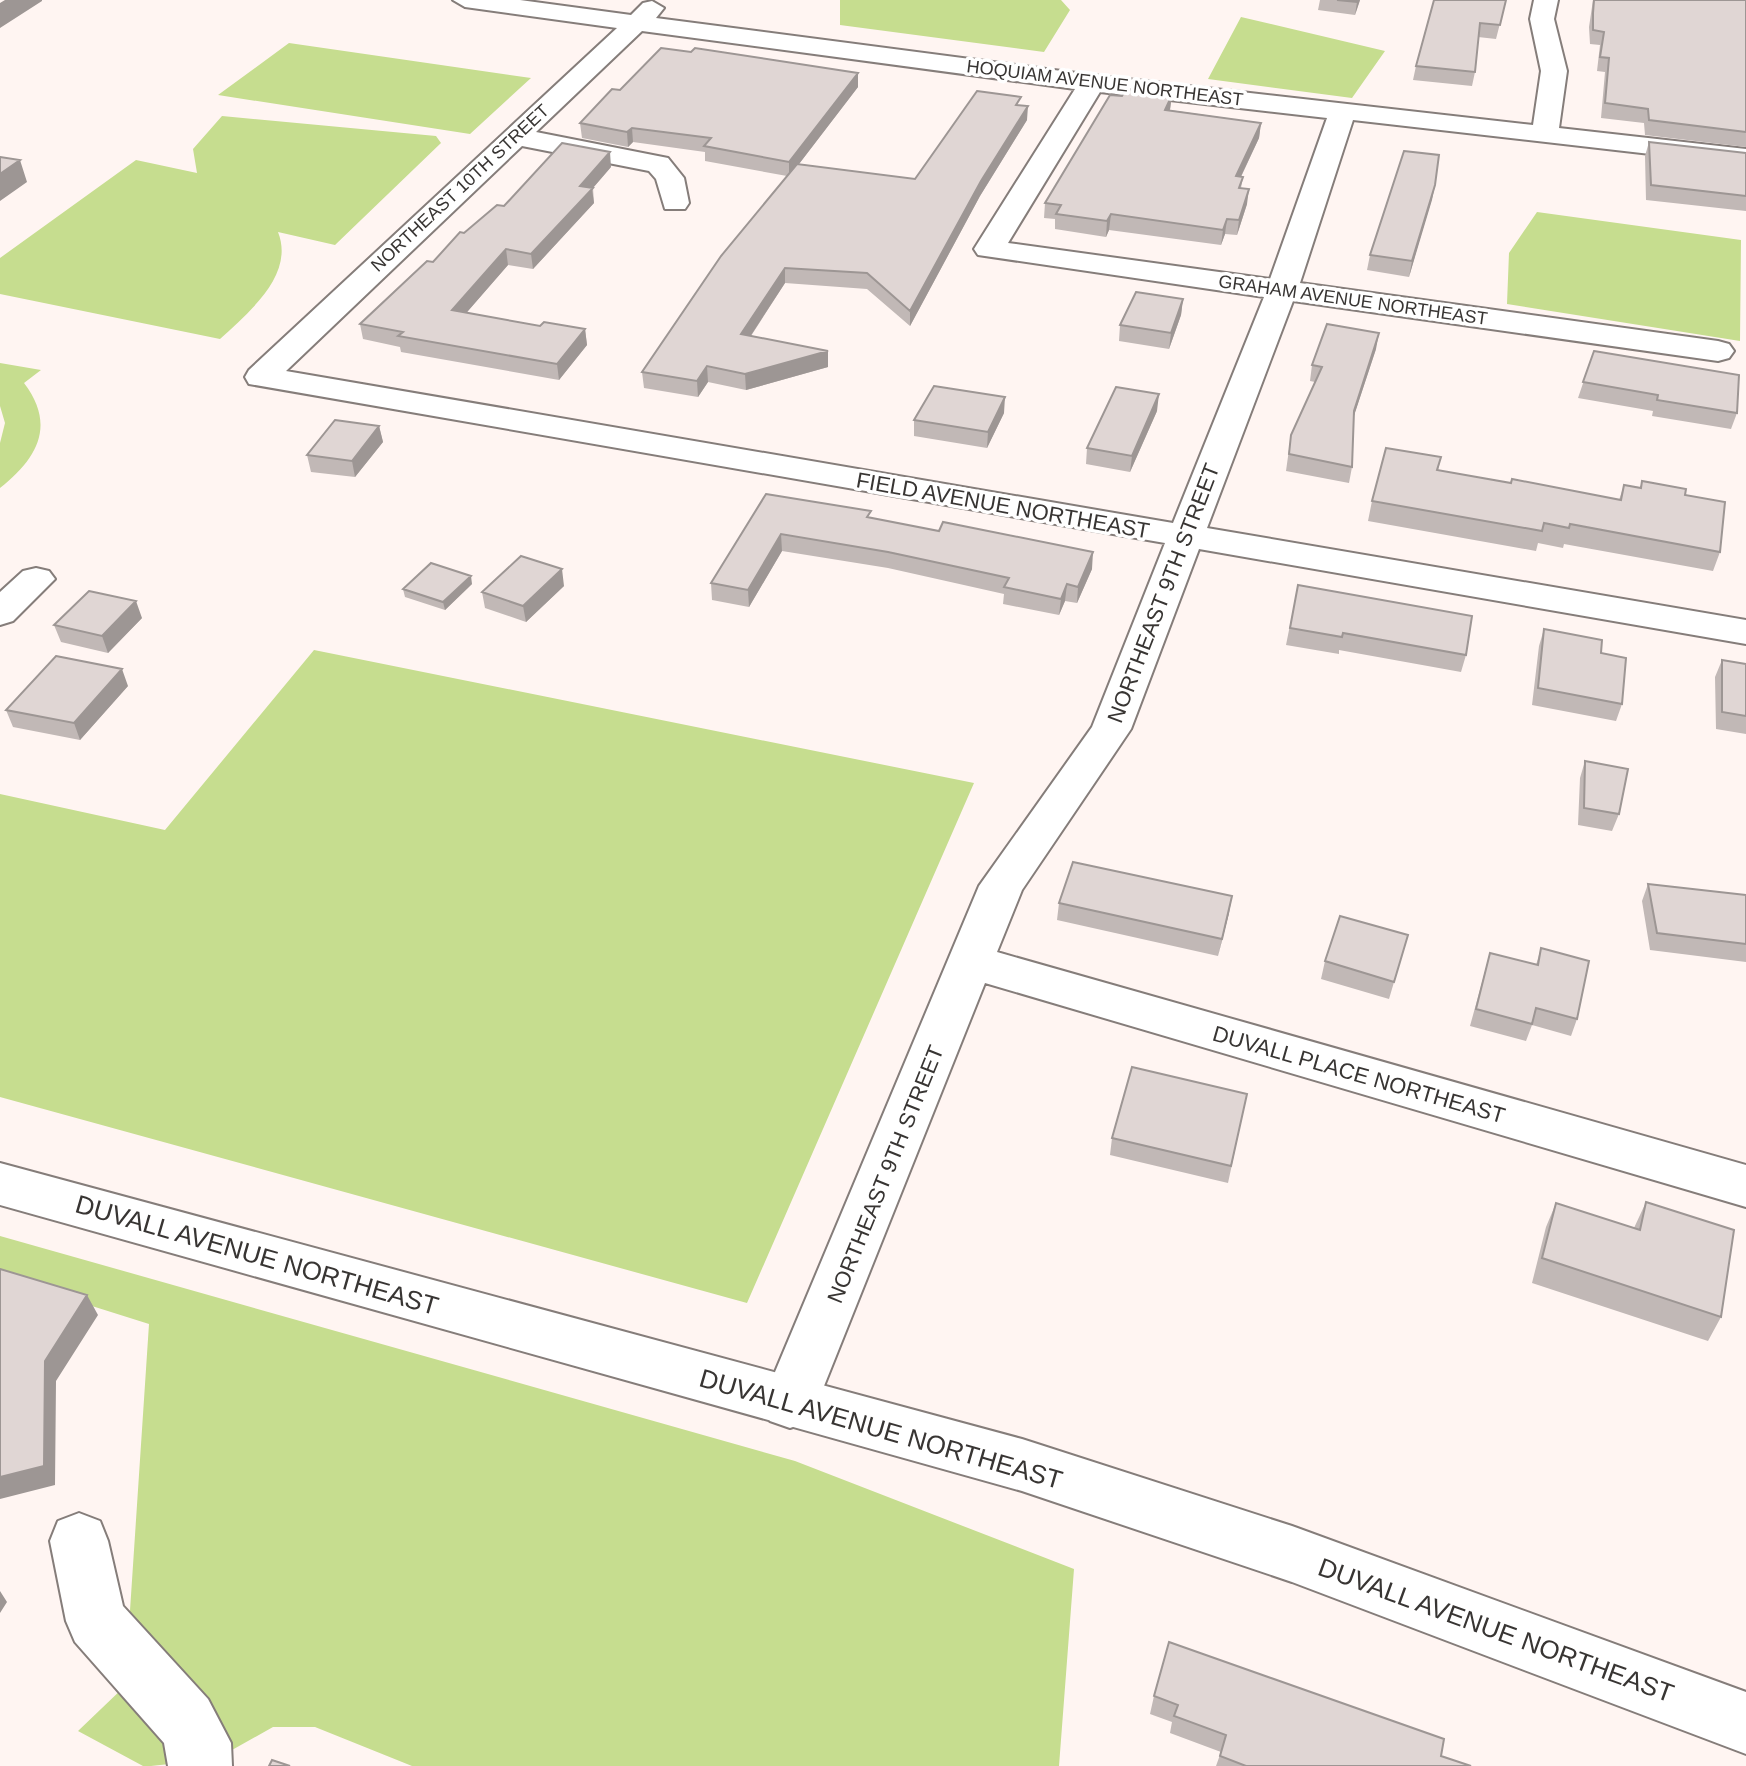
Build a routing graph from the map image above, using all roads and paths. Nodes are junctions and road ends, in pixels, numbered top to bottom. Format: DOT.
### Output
graph roads {
  1 [pos="465,0"];
  2 [pos="660,0"];
  3 [pos="1546,0"];
  4 [pos="637,22"];
  5 [pos="1092,83"];
  6 [pos="1342,112"];
  7 [pos="1545,132"];
  8 [pos="515,136"];
  9 [pos="1746,157"];
  10 [pos="675,203"];
  11 [pos="1282,290"];
  12 [pos="1718,351"];
  13 [pos="261,377"];
  14 [pos="1185,537"];
  15 [pos="36,579"];
  16 [pos="0,613"];
  17 [pos="1746,632"];
  18 [pos="972,962"];
  19 [pos="0,1184"];
  20 [pos="1746,1186"];
  21 [pos="790,1403"];
  22 [pos="79,1541"];
  23 [pos="1746,1723"];
  24 [pos="200,1766"];
  1 -- 4 [label="street, HOQUIAM AVENUE NORTHEAST"];
  2 -- 4 [label="street, NORTHEAST 10TH STREET"];
  3 -- 7 [label="street"];
  4 -- 5 [label="street, HOQUIAM AVENUE NORTHEAST"];
  4 -- 8 [label="street, NORTHEAST 10TH STREET"];
  5 -- 6 [label="street, HOQUIAM AVENUE NORTHEAST"];
  5 -- 11 [label="street, GRAHAM AVENUE NORTHEAST"];
  6 -- 7 [label="street, HOQUIAM AVENUE NORTHEAST"];
  6 -- 11 [label="street, NORTHEAST 9TH STREET"];
  7 -- 9 [label="street, HOQUIAM AVENUE NORTHEAST"];
  8 -- 10 [label="street"];
  8 -- 13 [label="street, NORTHEAST 10TH STREET"];
  11 -- 12 [label="street, GRAHAM AVENUE NORTHEAST"];
  11 -- 14 [label="street, NORTHEAST 9TH STREET"];
  13 -- 14 [label="street, FIELD AVENUE NORTHEAST"];
  14 -- 17 [label="street, FIELD AVENUE NORTHEAST"];
  14 -- 18 [label="street, NORTHEAST 9TH STREET"];
  15 -- 16 [label="street"];
  18 -- 20 [label="street, DUVALL PLACE NORTHEAST"];
  18 -- 21 [label="street, NORTHEAST 9TH STREET"];
  19 -- 21 [label="street, DUVALL AVENUE NORTHEAST"];
  21 -- 23 [label="street, DUVALL AVENUE NORTHEAST"];
  22 -- 24 [label="street"];
}
